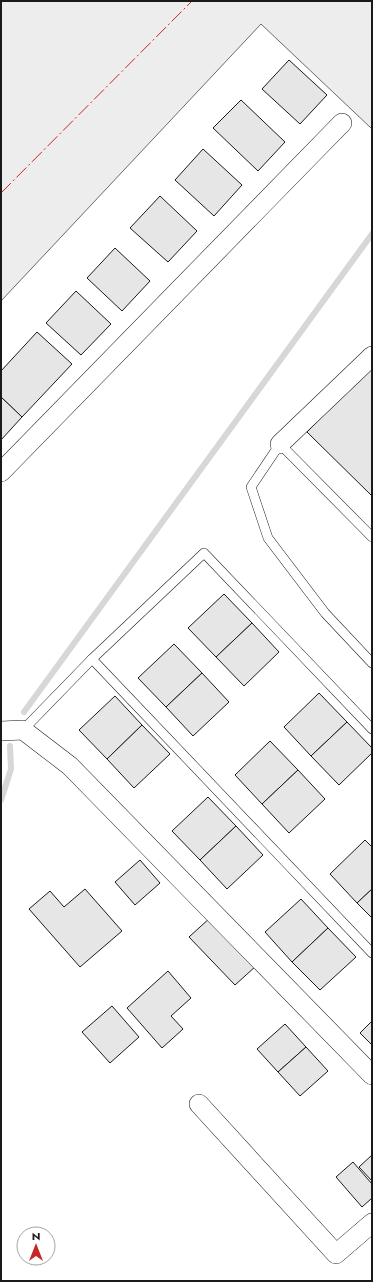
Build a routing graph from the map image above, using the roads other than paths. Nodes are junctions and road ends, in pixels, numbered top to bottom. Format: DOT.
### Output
graph roads {
  1 [pos="342,123"];
  2 [pos="372,356"];
  3 [pos="280,444"];
  4 [pos="1,472"];
  5 [pos="372,536"];
  6 [pos="92,659"];
  7 [pos="372,663"];
  8 [pos="372,729"];
  9 [pos="23,730"];
  10 [pos="1,731"];
  11 [pos="372,953"];
  12 [pos="372,1075"];
  13 [pos="199,1104"];
  14 [pos="372,1223"];
  1 -- 4 [label="street"];
  2 -- 3 [label="street"];
  3 -- 5 [label="lane"];
  3 -- 7 [label="lane"];
  6 -- 8 [label="lane"];
  6 -- 9 [label="lane"];
  6 -- 11 [label="lane"];
  9 -- 10 [label="street"];
  9 -- 12 [label="street"];
  13 -- 14 [label="street"];
}
